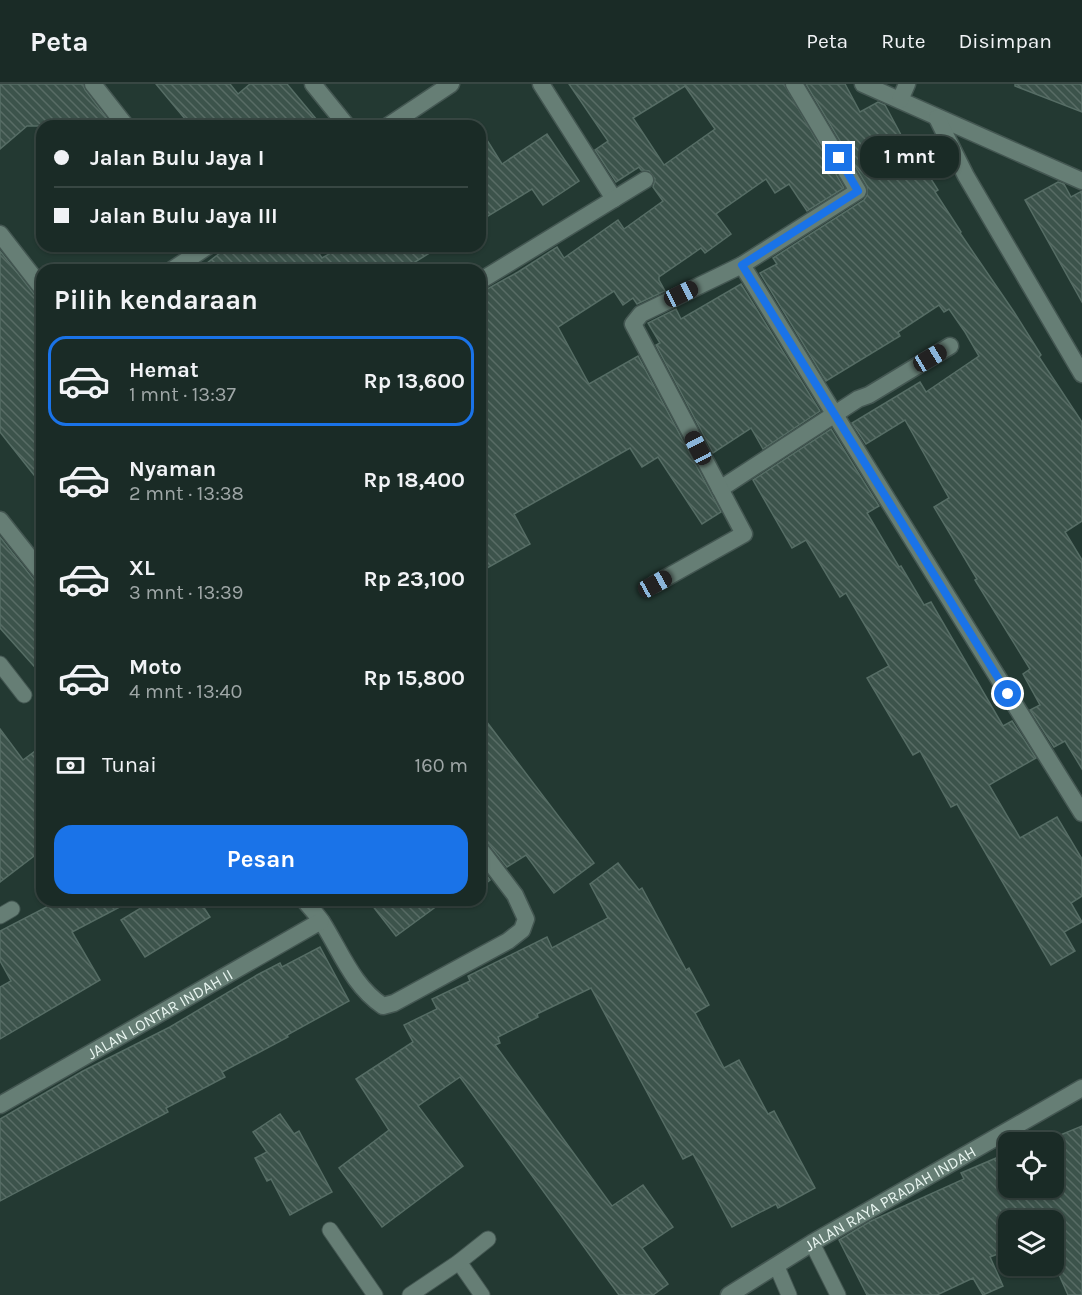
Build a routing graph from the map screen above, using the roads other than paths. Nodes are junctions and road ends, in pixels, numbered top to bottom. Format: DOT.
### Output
graph roads {
  1 [pos="93,84"];
  2 [pos="313,84"];
  3 [pos="451,84"];
  4 [pos="541,84"];
  5 [pos="794,84"];
  6 [pos="863,84"];
  7 [pos="907,84"];
  8 [pos="900,100"];
  9 [pos="937,118"];
  10 [pos="121,120"];
  11 [pos="342,120"];
  12 [pos="397,120"];
  13 [pos="645,180"];
  14 [pos="1082,181"];
  15 [pos="614,199"];
  16 [pos="0,234"];
  17 [pos="199,252"];
  18 [pos="181,264"];
  19 [pos="742,265"];
  20 [pos="486,277"];
  21 [pos="36,280"];
  22 [pos="950,346"];
  23 [pos="1082,374"];
  24 [pos="835,416"];
  25 [pos="720,489"];
  26 [pos="0,520"];
  27 [pos="36,565"];
  28 [pos="655,584"];
  29 [pos="0,664"];
  30 [pos="24,695"];
  31 [pos="1082,813"];
  32 [pos="486,857"];
  33 [pos="309,906"];
  34 [pos="321,921"];
  35 [pos="1082,1088"];
  36 [pos="0,1105"];
  37 [pos="330,1230"];
  38 [pos="488,1239"];
  39 [pos="812,1243"];
  40 [pos="459,1262"];
  41 [pos="777,1267"];
  42 [pos="375,1295"];
  43 [pos="410,1295"];
  44 [pos="482,1295"];
  45 [pos="729,1295"];
  46 [pos="789,1295"];
  47 [pos="838,1295"];
  1 -- 10 [label="street"];
  2 -- 11 [label="street"];
  3 -- 12 [label="street"];
  4 -- 15 [label="street"];
  5 -- 19 [label="street"];
  6 -- 8 [label="street"];
  7 -- 8 [label="street"];
  8 -- 9 [label="street"];
  9 -- 14 [label="street"];
  9 -- 23 [label="street"];
  13 -- 15 [label="street"];
  15 -- 20 [label="street"];
  16 -- 21 [label="street"];
  17 -- 18 [label="street"];
  19 -- 24 [label="street"];
  19 -- 25 [label="street"];
  22 -- 24 [label="street"];
  24 -- 25 [label="street"];
  24 -- 31 [label="street"];
  25 -- 28 [label="street"];
  26 -- 27 [label="street"];
  29 -- 30 [label="lane"];
  32 -- 34 [label="street"];
  33 -- 34 [label="street"];
  34 -- 36 [label="street, JALAN LONTAR INDAH II"];
  35 -- 39 [label="street, JALAN RAYA PRADAH INDAH"];
  37 -- 42 [label="lane"];
  38 -- 40 [label="lane"];
  39 -- 41 [label="street, JALAN RAYA PRADAH INDAH"];
  39 -- 47 [label="lane"];
  40 -- 43 [label="lane"];
  40 -- 44 [label="lane"];
  41 -- 45 [label="street, JALAN RAYA PRADAH INDAH"];
  41 -- 46 [label="lane"];
}
